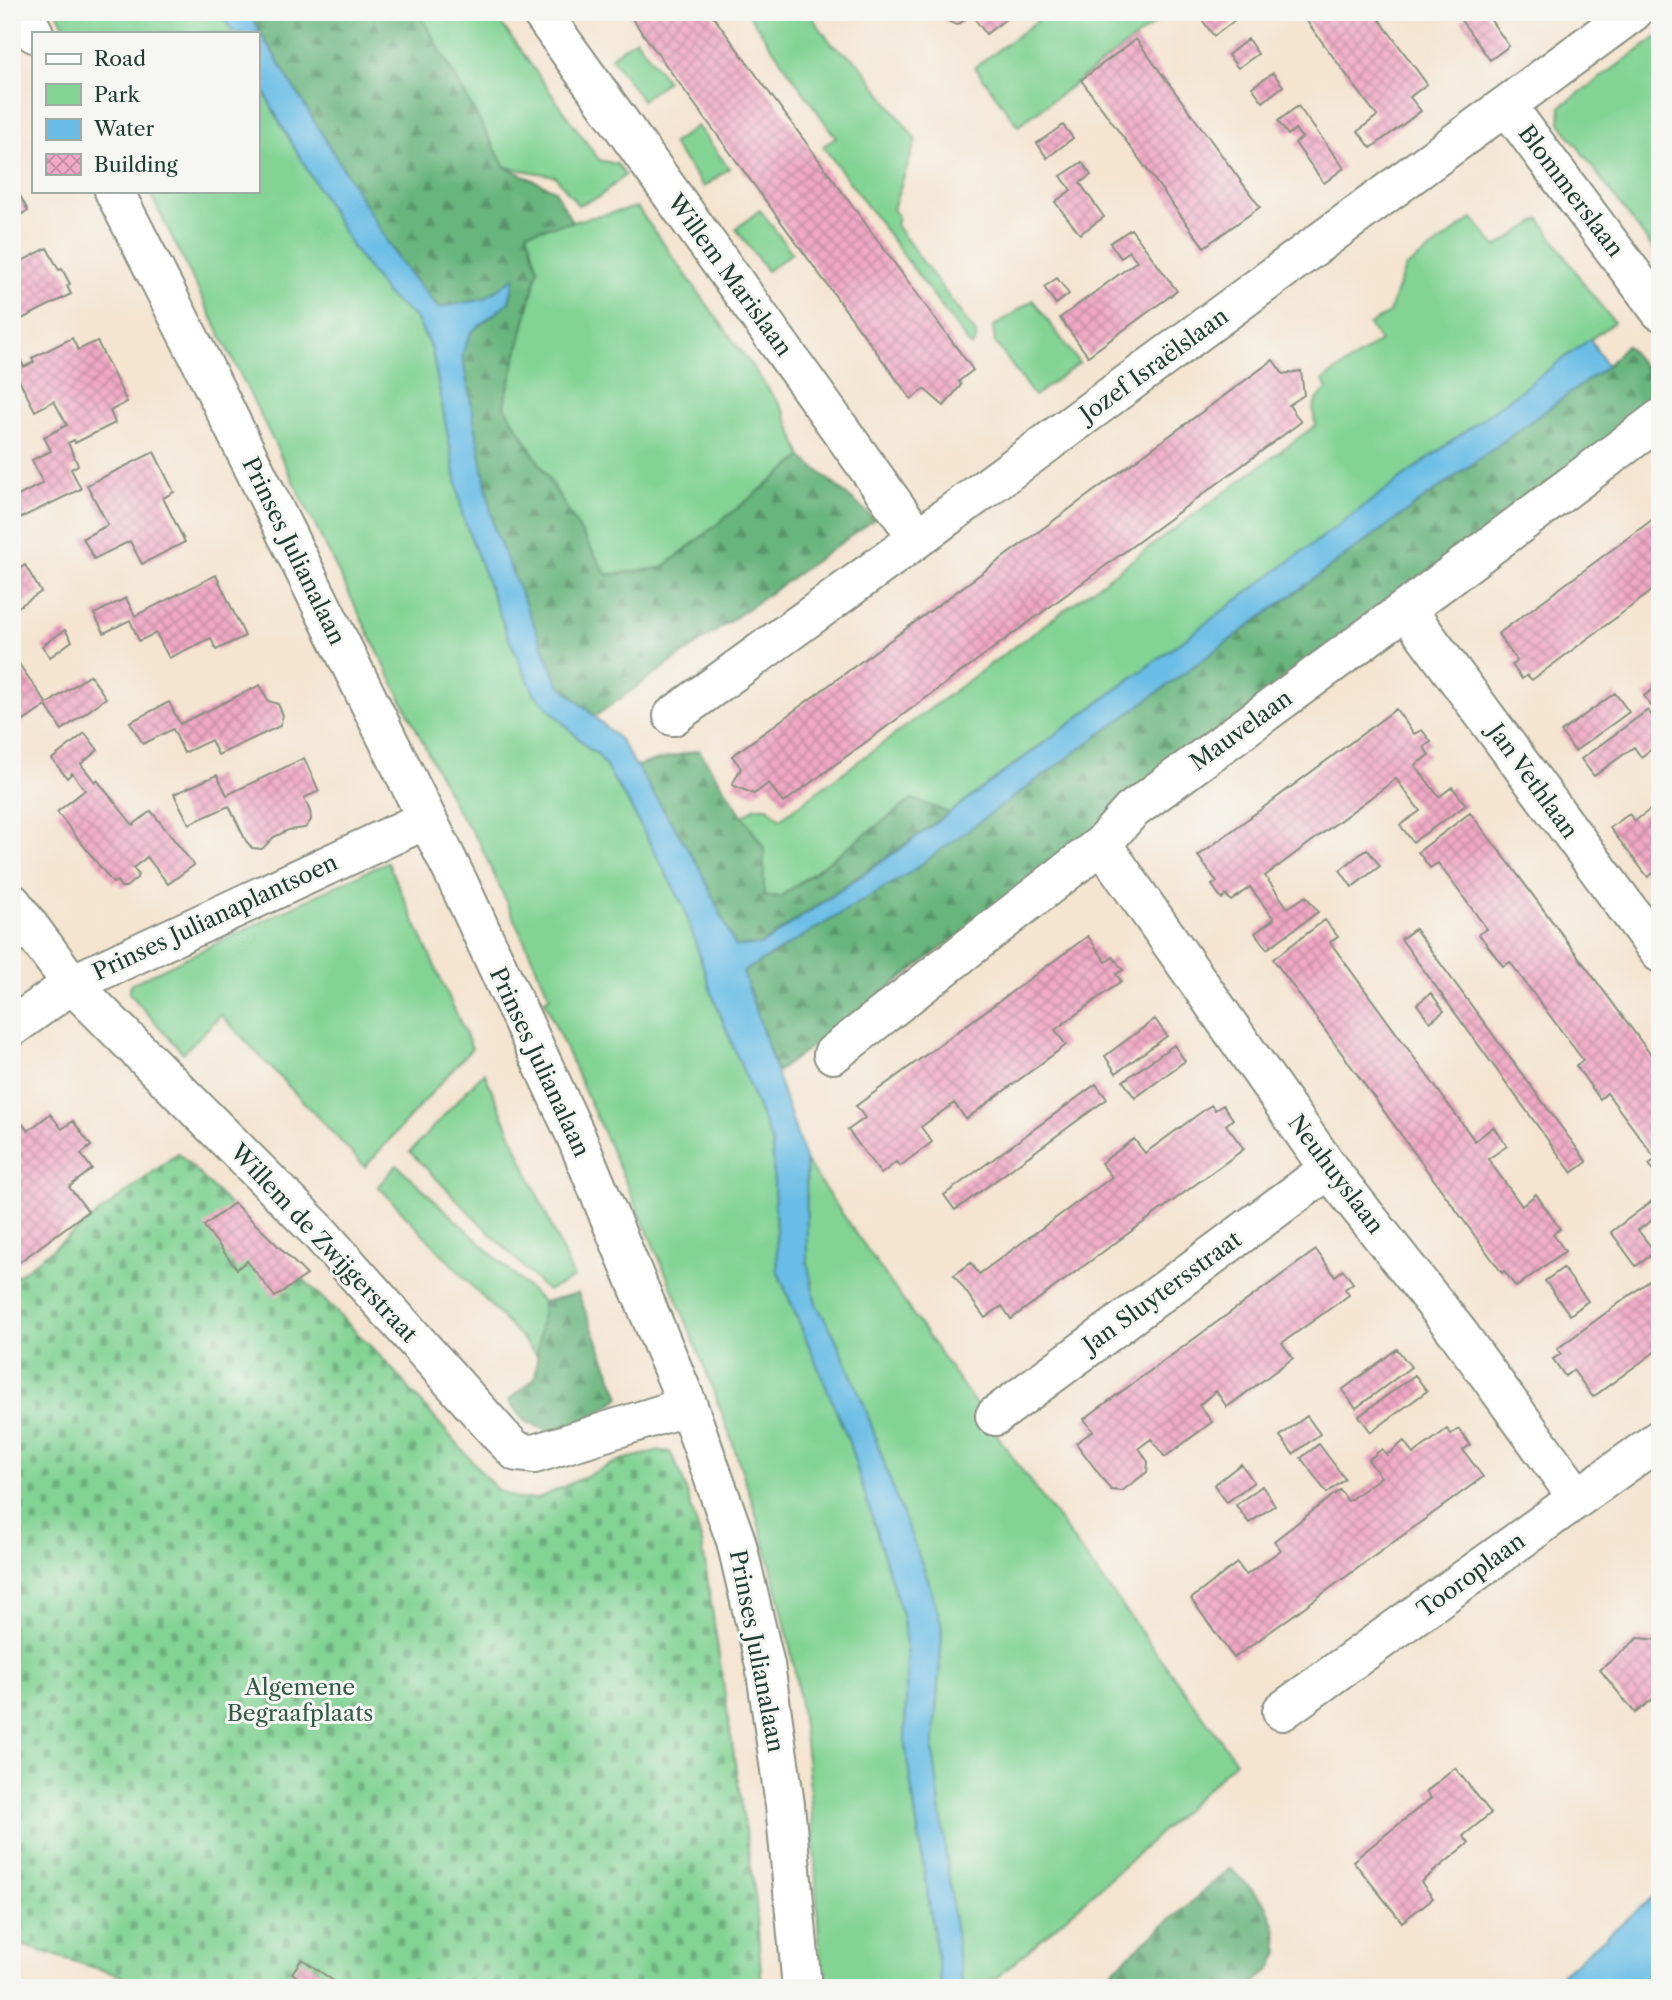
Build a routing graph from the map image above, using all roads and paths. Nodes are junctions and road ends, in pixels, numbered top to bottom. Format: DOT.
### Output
graph roads {
  1 [pos="23,12"];
  2 [pos="541,12"];
  3 [pos="1633,12"];
  4 [pos="33,32"];
  5 [pos="1507,106"];
  6 [pos="115,192"];
  7 [pos="1660,311"];
  8 [pos="1660,419"];
  9 [pos="918,538"];
  10 [pos="1406,609"];
  11 [pos="673,716"];
  12 [pos="425,820"];
  13 [pos="1102,844"];
  14 [pos="12,903"];
  15 [pos="1660,953"];
  16 [pos="72,984"];
  17 [pos="12,1027"];
  18 [pos="833,1054"];
  19 [pos="1329,1169"];
  20 [pos="688,1406"];
  21 [pos="995,1416"];
  22 [pos="1660,1439"];
  23 [pos="1577,1497"];
  24 [pos="1282,1712"];
  25 [pos="802,1988"];
  1 -- 4 [label="street"];
  2 -- 9 [label="street, Willem Marislaan"];
  3 -- 5 [label="street, Jozef Israëlslaan"];
  5 -- 7 [label="street, Blommerslaan"];
  5 -- 9 [label="street, Jozef Israëlslaan"];
  6 -- 12 [label="street, Prinses Julianalaan"];
  8 -- 10 [label="street, Mauvelaan"];
  9 -- 11 [label="street, Jozef Israëlslaan"];
  10 -- 13 [label="street, Mauvelaan"];
  10 -- 15 [label="street, Jan Vethlaan"];
  12 -- 16 [label="street, Prinses Julianaplantsoen"];
  12 -- 20 [label="street, Prinses Julianalaan"];
  13 -- 18 [label="street, Mauvelaan"];
  13 -- 19 [label="street, Neuhuyslaan"];
  14 -- 16 [label="street, Willem de Zwijgerstraat"];
  16 -- 17 [label="street, Prinses Julianaplantsoen"];
  16 -- 20 [label="street, Willem de Zwijgerstraat"];
  19 -- 21 [label="street, Jan Sluytersstraat"];
  19 -- 23 [label="street, Neuhuyslaan"];
  20 -- 25 [label="street, Prinses Julianalaan"];
  22 -- 23 [label="street, Tooroplaan"];
  23 -- 24 [label="street, Tooroplaan"];
}
